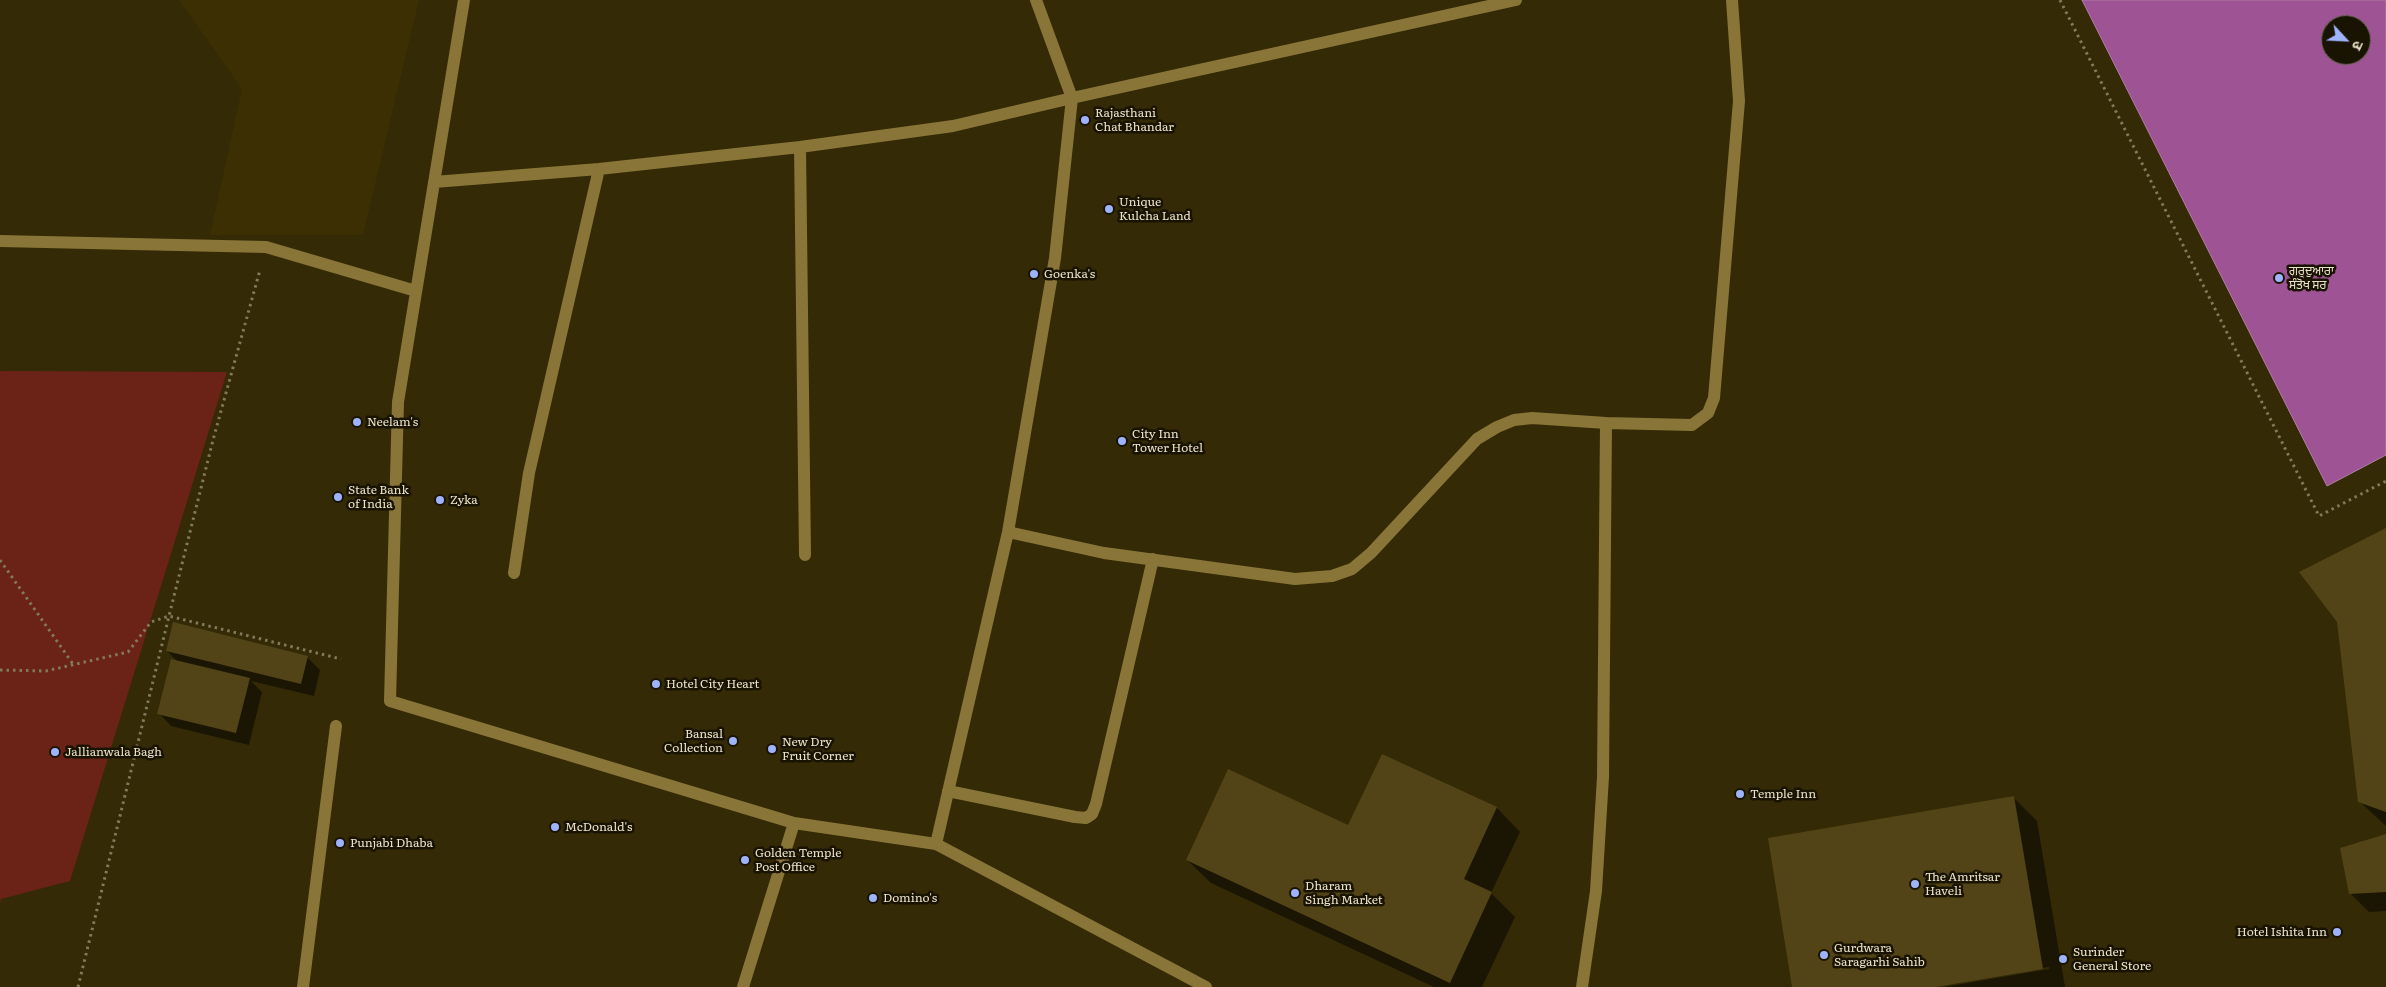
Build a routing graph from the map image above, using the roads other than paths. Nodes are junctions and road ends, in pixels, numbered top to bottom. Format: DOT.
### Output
graph roads {
  1 [pos="464,0"];
  2 [pos="1036,0"];
  3 [pos="1516,0"];
  4 [pos="1732,0"];
  5 [pos="1072,98"];
  6 [pos="800,148"];
  7 [pos="599,169"];
  8 [pos="434,182"];
  9 [pos="0,241"];
  10 [pos="416,292"];
  11 [pos="1606,422"];
  12 [pos="1008,532"];
  13 [pos="805,555"];
  14 [pos="1153,559"];
  15 [pos="514,573"];
  16 [pos="336,726"];
  17 [pos="948,791"];
  18 [pos="794,823"];
  19 [pos="936,844"];
  20 [pos="303,987"];
  21 [pos="743,987"];
  22 [pos="1206,987"];
  23 [pos="1582,987"];
  1 -- 8 [label="street"];
  2 -- 5 [label="street"];
  3 -- 5 [label="street"];
  4 -- 11 [label="street"];
  5 -- 6 [label="street"];
  5 -- 12 [label="street"];
  6 -- 7 [label="street"];
  6 -- 13 [label="street"];
  7 -- 8 [label="street"];
  7 -- 15 [label="street"];
  8 -- 10 [label="street"];
  9 -- 10 [label="street"];
  10 -- 18 [label="street"];
  11 -- 14 [label="street"];
  11 -- 23 [label="street"];
  12 -- 14 [label="street"];
  12 -- 17 [label="street"];
  14 -- 17 [label="street"];
  16 -- 20 [label="street"];
  17 -- 19 [label="street"];
  18 -- 19 [label="street"];
  18 -- 21 [label="street"];
  19 -- 22 [label="street"];
}
